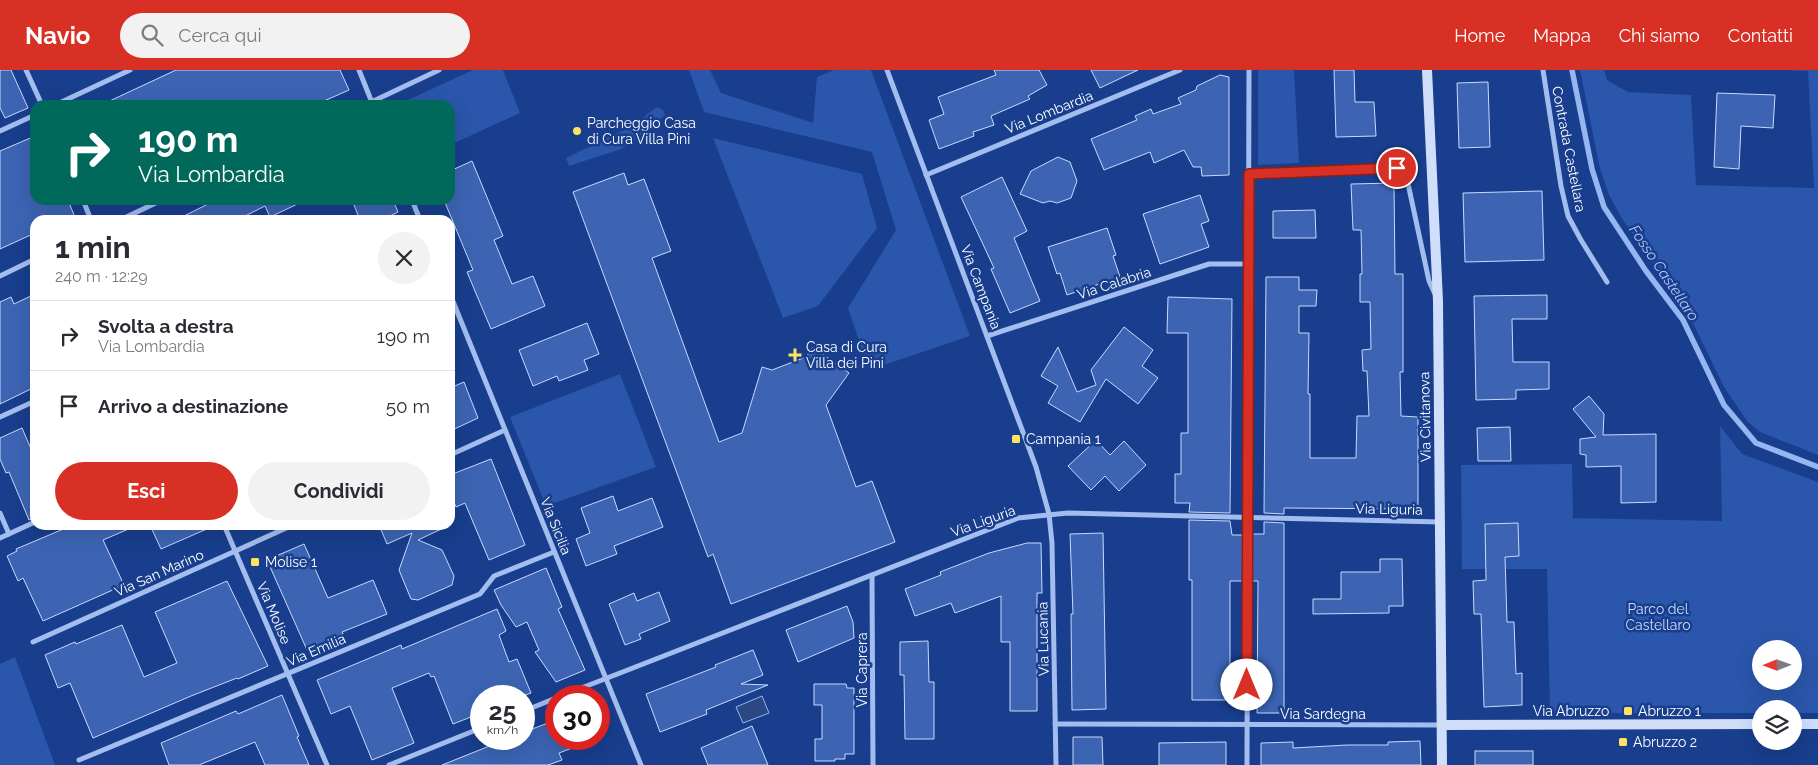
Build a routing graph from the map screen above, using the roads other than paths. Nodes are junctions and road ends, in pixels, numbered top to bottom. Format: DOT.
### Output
graph roads {
  1 [pos="26,70"];
  2 [pos="130,70"];
  3 [pos="359,70"];
  4 [pos="439,70"];
  5 [pos="887,70"];
  6 [pos="1180,70"];
  7 [pos="1250,70"];
  8 [pos="1427,70"];
  9 [pos="1543,70"];
  10 [pos="40,100"];
  11 [pos="66,100"];
  12 [pos="370,100"];
  13 [pos="380,100"];
  14 [pos="30,117"];
  15 [pos="0,131"];
  16 [pos="1249,174"];
  17 [pos="926,175"];
  18 [pos="152,205"];
  19 [pos="130,215"];
  20 [pos="1419,236"];
  21 [pos="1436,240"];
  22 [pos="30,261"];
  23 [pos="1249,264"];
  24 [pos="0,276"];
  25 [pos="1607,282"];
  26 [pos="1438,301"];
  27 [pos="455,306"];
  28 [pos="987,336"];
  29 [pos="30,403"];
  30 [pos="0,417"];
  31 [pos="505,430"];
  32 [pos="455,453"];
  33 [pos="0,513"];
  34 [pos="1049,514"];
  35 [pos="1248,517"];
  36 [pos="1440,522"];
  37 [pos="30,524"];
  38 [pos="226,530"];
  39 [pos="283,530"];
  40 [pos="9,534"];
  41 [pos="0,538"];
  42 [pos="235,551"];
  43 [pos="554,552"];
  44 [pos="872,575"];
  45 [pos="33,642"];
  46 [pos="288,673"];
  47 [pos="606,678"];
  48 [pos="588,685"];
  49 [pos="1055,724"];
  50 [pos="1752,724"];
  51 [pos="1802,724"];
  52 [pos="1818,724"];
  53 [pos="1247,725"];
  54 [pos="1442,725"];
  55 [pos="470,732"];
  56 [pos="79,760"];
  57 [pos="327,765"];
  58 [pos="389,765"];
  59 [pos="641,765"];
  60 [pos="873,765"];
  61 [pos="1056,765"];
  62 [pos="1247,765"];
  63 [pos="1442,765"];
  1 -- 10 [label="street"];
  2 -- 11 [label="street"];
  3 -- 12 [label="street"];
  4 -- 13 [label="street"];
  5 -- 17 [label="street, Via Campania"];
  6 -- 17 [label="street, Via Lombardia"];
  7 -- 16 [label="street"];
  8 -- 21 [label="street, Via Civitanova"];
  9 -- 25 [label="street, Contrada Castellara"];
  14 -- 15 [label="street"];
  16 -- 20 [label="street"];
  16 -- 23 [label="street"];
  17 -- 28 [label="street, Via Campania"];
  18 -- 19 [label="street"];
  20 -- 21 [label="street"];
  20 -- 26 [label="street"];
  21 -- 26 [label="street, Via Civitanova"];
  22 -- 24 [label="street"];
  23 -- 28 [label="street, Via Calabria"];
  23 -- 35 [label="street"];
  26 -- 36 [label="street, Via Civitanova"];
  27 -- 31 [label="street, Via Sicilia"];
  28 -- 34 [label="street, Via Campania"];
  29 -- 30 [label="street"];
  31 -- 32 [label="street"];
  31 -- 43 [label="street, Via Sicilia"];
  33 -- 40 [label="street"];
  34 -- 35 [label="street, Via Liguria"];
  34 -- 44 [label="street, Via Liguria"];
  34 -- 49 [label="street, Via Lucania"];
  35 -- 36 [label="street, Via Liguria"];
  35 -- 53 [label="street"];
  36 -- 54 [label="street, Via Civitanova"];
  37 -- 40 [label="street"];
  38 -- 42 [label="street, Via Molise"];
  39 -- 42 [label="street, Via San Marino"];
  40 -- 41 [label="street"];
  42 -- 45 [label="street, Via San Marino"];
  42 -- 46 [label="street, Via Molise"];
  43 -- 46 [label="street, Via Emilia"];
  43 -- 47 [label="street, Via Sicilia"];
  44 -- 47 [label="street, Via Liguria"];
  44 -- 60 [label="street, Via Caprera"];
  46 -- 56 [label="street, Via Emilia"];
  46 -- 57 [label="street, Via Molise"];
  47 -- 48 [label="street, Via Liguria"];
  47 -- 59 [label="street, Via Sicilia"];
  49 -- 53 [label="street, Via Sardegna"];
  49 -- 61 [label="street, Via Lucania"];
  50 -- 54 [label="street, Via Abruzzo"];
  51 -- 52 [label="street"];
  53 -- 54 [label="street, Via Sardegna"];
  53 -- 62 [label="street"];
  54 -- 63 [label="street, Via Civitanova"];
  55 -- 58 [label="street"];
}
